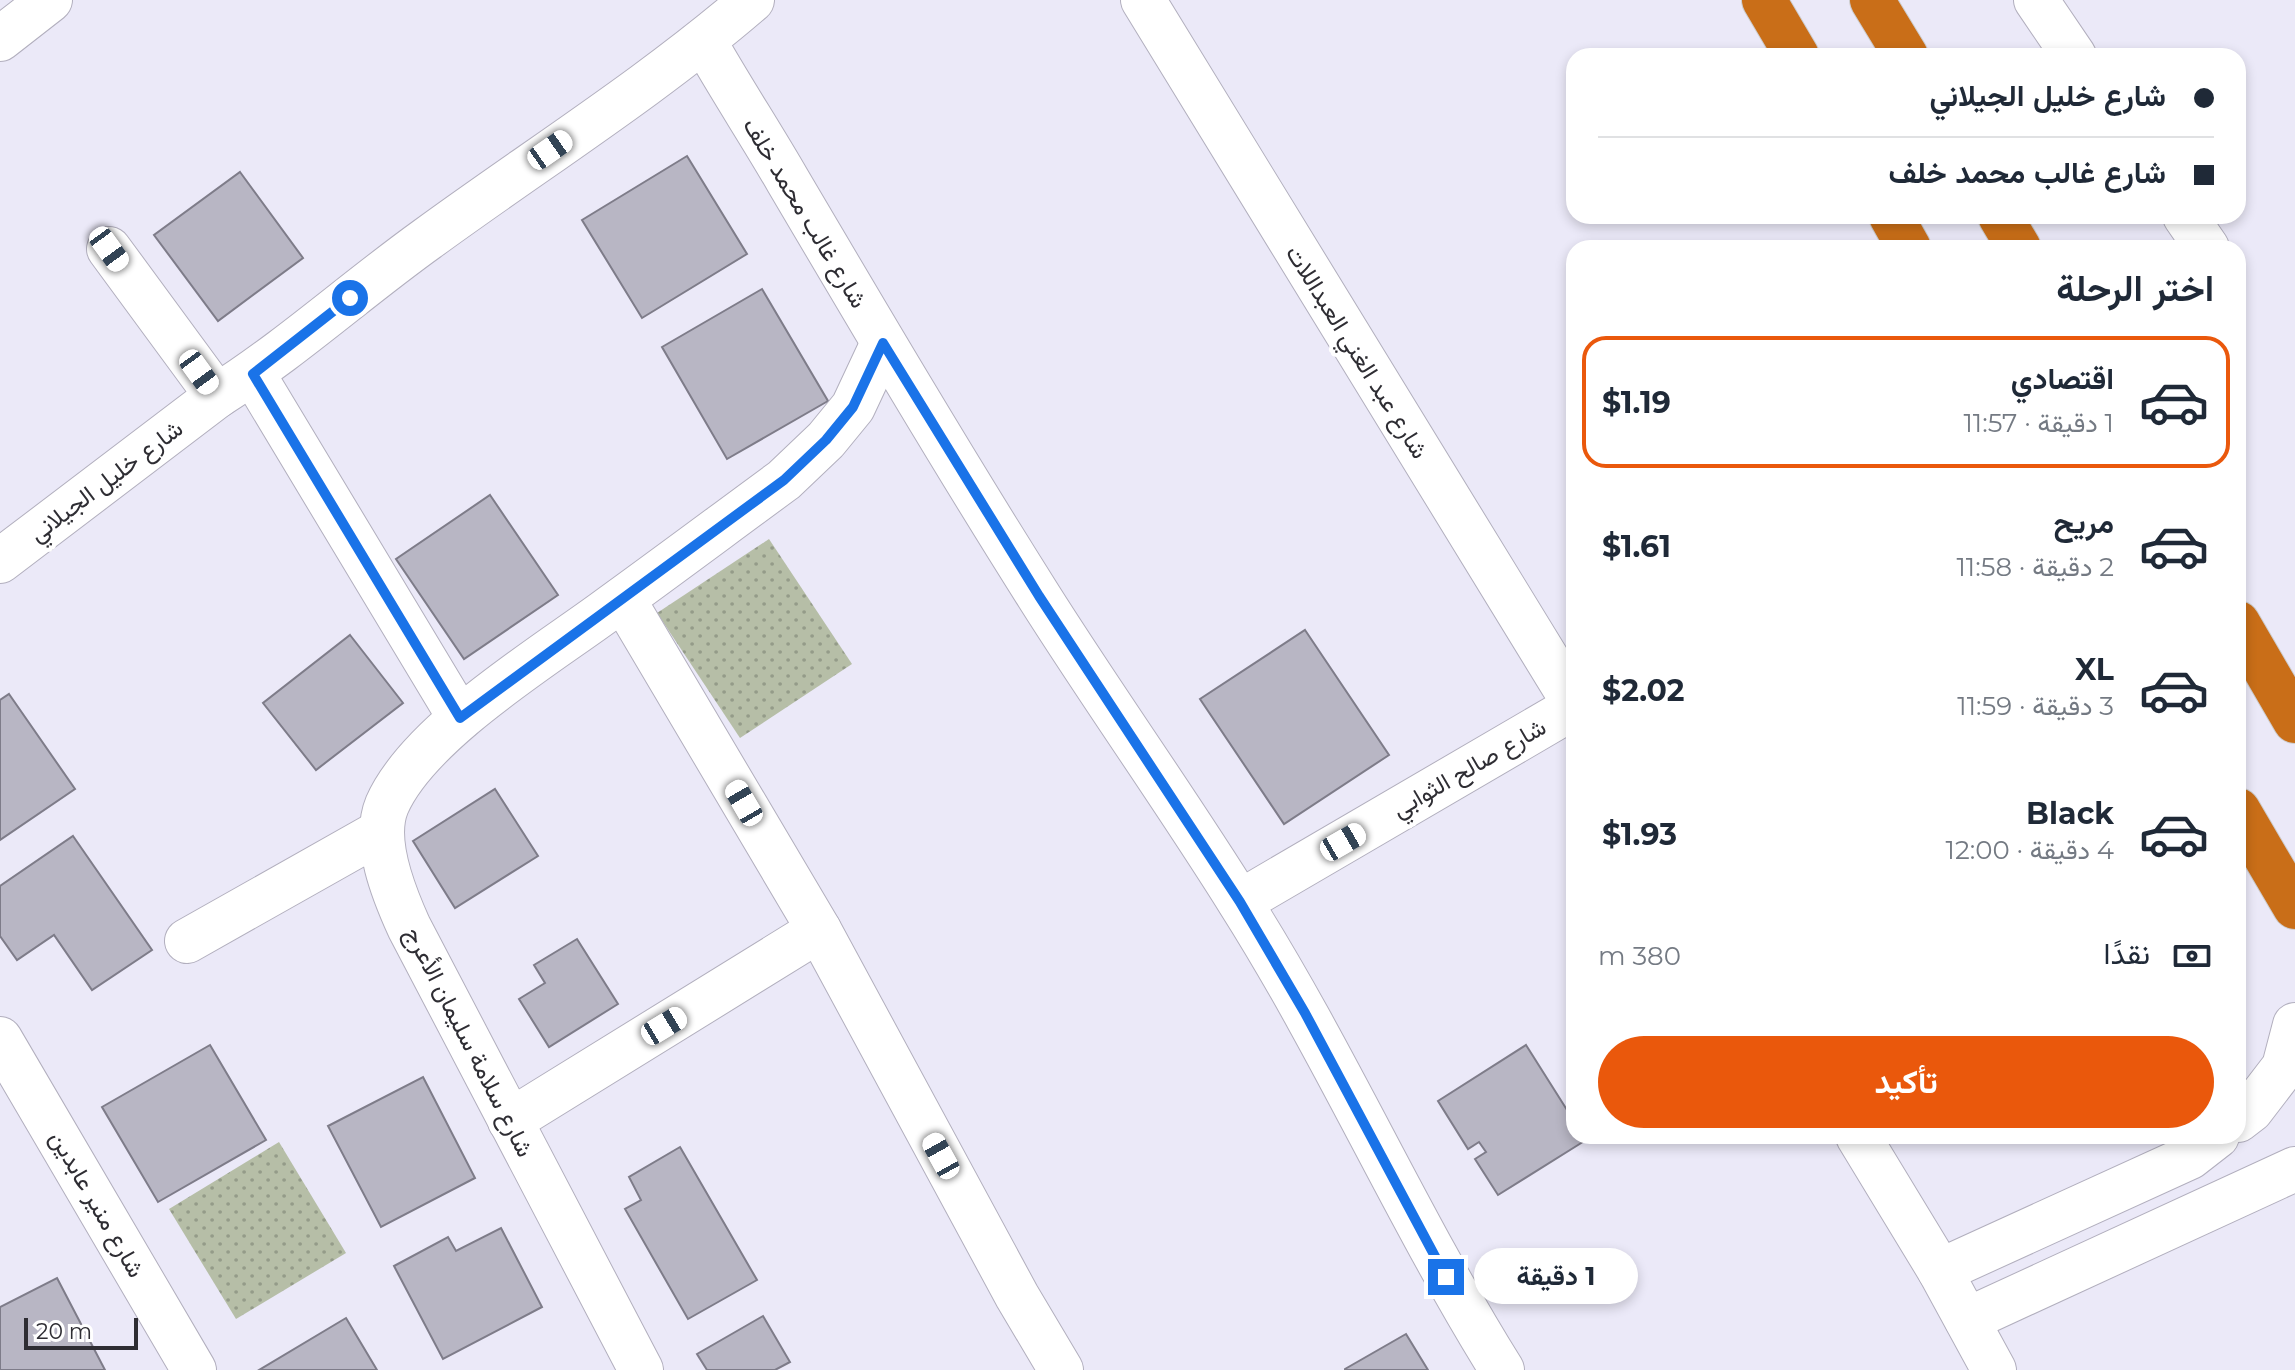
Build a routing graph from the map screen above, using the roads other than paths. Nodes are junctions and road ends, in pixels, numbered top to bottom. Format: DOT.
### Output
graph roads {
  1 [pos="50,0"];
  2 [pos="752,0"];
  3 [pos="1143,0"];
  4 [pos="1764,0"];
  5 [pos="1872,0"];
  6 [pos="2036,0"];
  7 [pos="0,39"];
  8 [pos="704,41"];
  9 [pos="1792,48"];
  10 [pos="1901,48"];
  11 [pos="2069,48"];
  12 [pos="109,249"];
  13 [pos="883,343"];
  14 [pos="235,385"];
  15 [pos="0,561"];
  16 [pos="623,599"];
  17 [pos="2246,637"];
  18 [pos="1563,660"];
  19 [pos="1566,710"];
  20 [pos="460,718"];
  21 [pos="2295,721"];
  22 [pos="2246,824"];
  23 [pos="382,831"];
  24 [pos="1240,902"];
  25 [pos="2295,907"];
  26 [pos="819,930"];
  27 [pos="187,941"];
  28 [pos="2295,1025"];
  29 [pos="0,1039"];
  30 [pos="2246,1114"];
  31 [pos="510,1121"];
  32 [pos="1863,1144"];
  33 [pos="2207,1144"];
  34 [pos="2295,1169"];
  35 [pos="1940,1271"];
  36 [pos="1967,1320"];
  37 [pos="194,1370"];
  38 [pos="641,1370"];
  39 [pos="1061,1370"];
  40 [pos="1502,1370"];
  41 [pos="1994,1370"];
  1 -- 7 [label="street"];
  2 -- 8 [label="street, شارع خليل الجيلاني"];
  3 -- 18 [label="street, شارع عبد الغني العبداللات"];
  4 -- 9 [label="highway"];
  5 -- 10 [label="highway"];
  6 -- 11 [label="street"];
  8 -- 13 [label="street, شارع غالب محمد خلف"];
  8 -- 14 [label="street, شارع خليل الجيلاني"];
  12 -- 14 [label="street"];
  13 -- 16 [label="street, شارع سلامة سليمان الأعرج"];
  13 -- 24 [label="street, شارع غالب محمد خلف"];
  14 -- 15 [label="street, شارع خليل الجيلاني"];
  14 -- 20 [label="street"];
  16 -- 20 [label="street, شارع سلامة سليمان الأعرج"];
  16 -- 26 [label="street"];
  17 -- 21 [label="highway"];
  19 -- 24 [label="street, شارع صالح الثوابي"];
  20 -- 23 [label="street, شارع سلامة سليمان الأعرج"];
  22 -- 25 [label="highway"];
  23 -- 27 [label="street"];
  23 -- 31 [label="street, شارع سلامة سليمان الأعرج"];
  24 -- 40 [label="street, شارع غالب محمد خلف"];
  26 -- 31 [label="street"];
  26 -- 39 [label="street"];
  28 -- 30 [label="street"];
  29 -- 37 [label="street, شارع منير عابدين"];
  31 -- 38 [label="street, شارع سلامة سليمان الأعرج"];
  32 -- 35 [label="street"];
  33 -- 35 [label="street"];
  34 -- 36 [label="street"];
  35 -- 36 [label="street"];
  36 -- 41 [label="street"];
}
